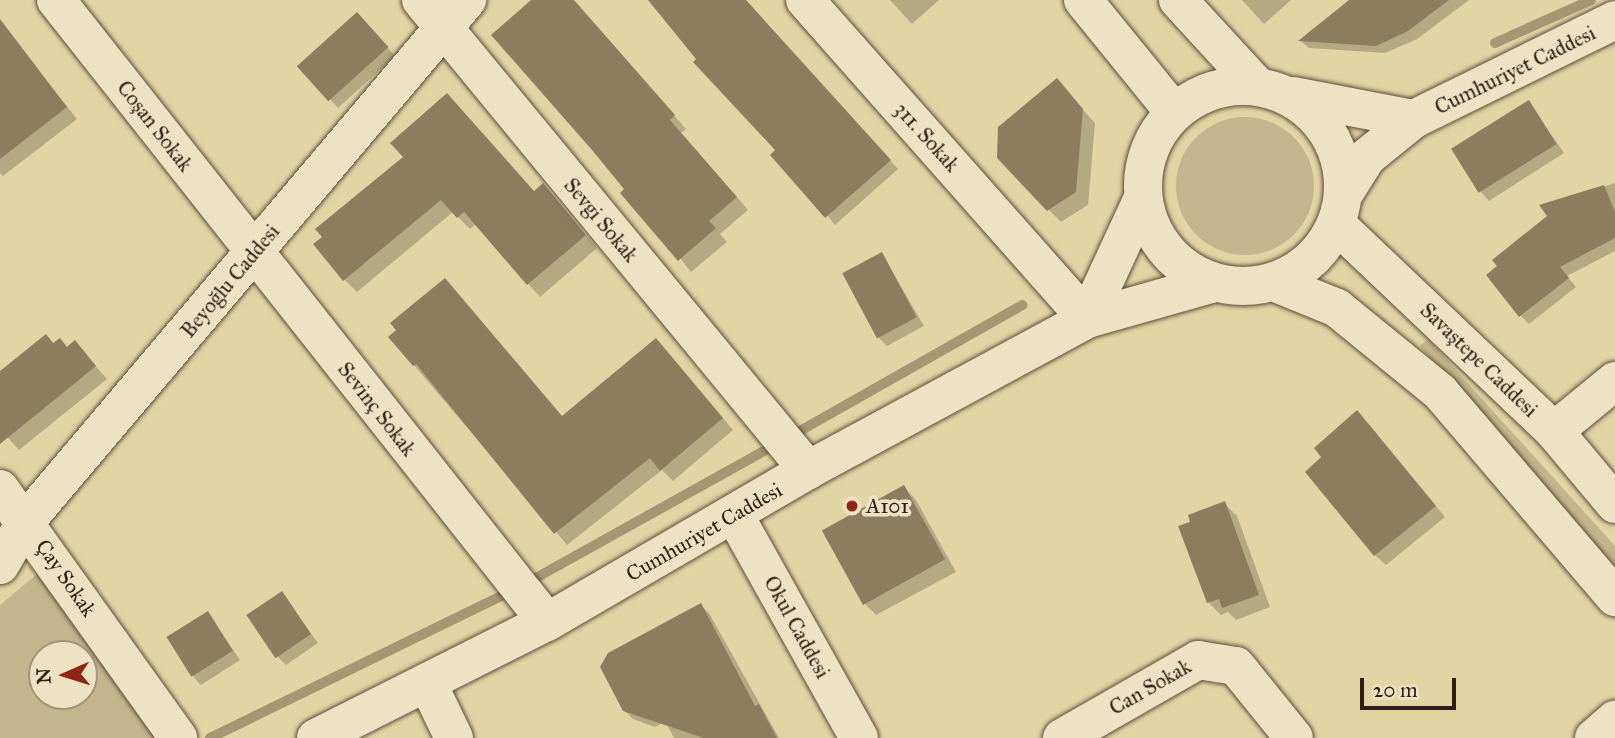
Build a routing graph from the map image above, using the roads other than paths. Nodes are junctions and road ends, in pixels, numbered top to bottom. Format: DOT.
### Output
graph roads {
  1 [pos="56,0"];
  2 [pos="467,0"];
  3 [pos="806,0"];
  4 [pos="1083,0"];
  5 [pos="1178,0"];
  6 [pos="432,15"];
  7 [pos="1615,20"];
  8 [pos="1271,90"];
  9 [pos="1174,112"];
  10 [pos="1414,119"];
  11 [pos="1143,198"];
  12 [pos="1340,209"];
  13 [pos="254,253"];
  14 [pos="1273,282"];
  15 [pos="1214,283"];
  16 [pos="1087,319"];
  17 [pos="1615,381"];
  18 [pos="1554,431"];
  19 [pos="808,470"];
  20 [pos="0,489"];
  21 [pos="1615,504"];
  22 [pos="735,516"];
  23 [pos="26,521"];
  24 [pos="0,565"];
  25 [pos="1615,597"];
  26 [pos="547,622"];
  27 [pos="428,684"];
  28 [pos="1615,720"];
  29 [pos="178,738"];
  30 [pos="316,738"];
  31 [pos="454,738"];
  32 [pos="859,738"];
  33 [pos="1062,738"];
  34 [pos="1294,738"];
  35 [pos="1594,738"];
  1 -- 13 [label="street, Coşan Sokak"];
  2 -- 6 [label="street, Beyoğlu Caddesi"];
  3 -- 16 [label="street, 311. Sokak"];
  4 -- 9 [label="street"];
  5 -- 8 [label="street"];
  6 -- 13 [label="street, Beyoğlu Caddesi"];
  6 -- 19 [label="street, Sevgi Sokak"];
  7 -- 10 [label="street, Cumhuriyet Caddesi"];
  8 -- 9 [label="street"];
  8 -- 10 [label="street"];
  8 -- 12 [label="street"];
  9 -- 11 [label="street"];
  10 -- 12 [label="street, Cumhuriyet Caddesi"];
  11 -- 15 [label="street"];
  11 -- 16 [label="street"];
  12 -- 14 [label="street"];
  12 -- 18 [label="street, Savaştepe Caddesi"];
  13 -- 23 [label="street, Beyoğlu Caddesi"];
  13 -- 26 [label="street, Sevinç Sokak"];
  14 -- 15 [label="street"];
  14 -- 25 [label="street"];
  15 -- 16 [label="street, Cumhuriyet Caddesi"];
  16 -- 19 [label="street, Cumhuriyet Caddesi"];
  17 -- 18 [label="street"];
  18 -- 21 [label="street, Savaştepe Caddesi"];
  19 -- 22 [label="street, Cumhuriyet Caddesi"];
  20 -- 23 [label="street, Çay Sokak"];
  22 -- 26 [label="street, Cumhuriyet Caddesi"];
  22 -- 32 [label="street, Okul Caddesi"];
  23 -- 24 [label="street, Beyoğlu Caddesi"];
  23 -- 29 [label="street, Çay Sokak"];
  26 -- 27 [label="street, Cumhuriyet Caddesi"];
  27 -- 30 [label="street, Cumhuriyet Caddesi"];
  27 -- 31 [label="street"];
  28 -- 35 [label="street"];
  33 -- 34 [label="street, Can Sokak"];
}
